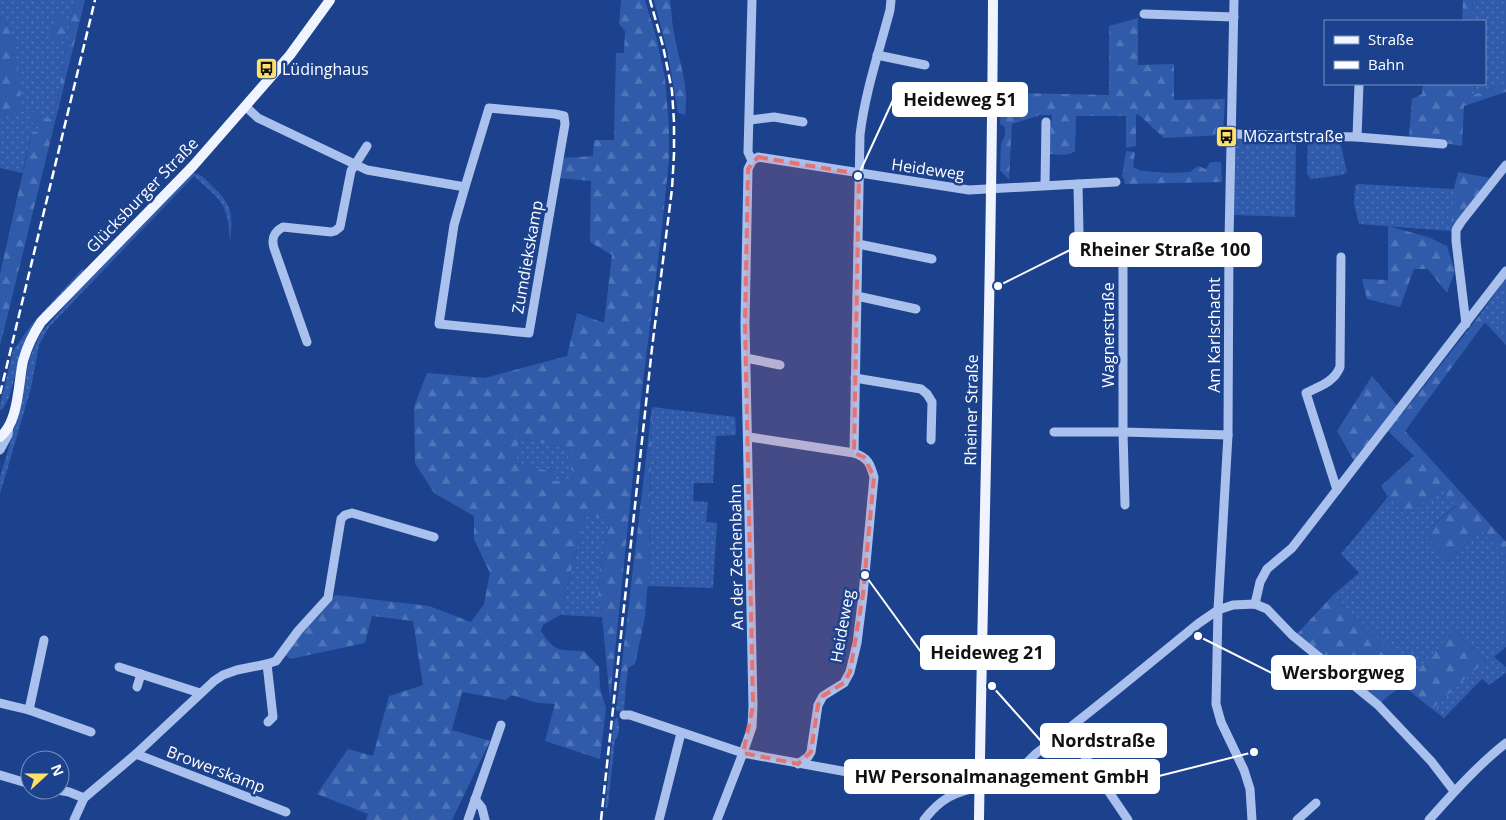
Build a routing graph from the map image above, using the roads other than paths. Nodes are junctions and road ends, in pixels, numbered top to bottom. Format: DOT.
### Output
graph roads {
  1 [pos="330,0"];
  2 [pos="752,0"];
  3 [pos="891,0"];
  4 [pos="993,0"];
  5 [pos="1234,0"];
  6 [pos="1144,14"];
  7 [pos="1234,17"];
  8 [pos="877,55"];
  9 [pos="926,65"];
  10 [pos="1359,85"];
  11 [pos="245,106"];
  12 [pos="750,120"];
  13 [pos="803,122"];
  14 [pos="1046,122"];
  15 [pos="1232,134"];
  16 [pos="1357,137"];
  17 [pos="1443,144"];
  18 [pos="367,146"];
  19 [pos="752,161"];
  20 [pos="354,164"];
  21 [pos="1506,165"];
  22 [pos="859,174"];
  23 [pos="1116,182"];
  24 [pos="1078,184"];
  25 [pos="1045,185"];
  26 [pos="465,188"];
  27 [pos="992,188"];
  28 [pos="1123,239"];
  29 [pos="1229,240"];
  30 [pos="858,244"];
  31 [pos="1341,257"];
  32 [pos="932,259"];
  33 [pos="1506,272"];
  34 [pos="857,296"];
  35 [pos="916,310"];
  36 [pos="1466,324"];
  37 [pos="307,342"];
  38 [pos="746,358"];
  39 [pos="780,365"];
  40 [pos="855,378"];
  41 [pos="9,426"];
  42 [pos="1054,432"];
  43 [pos="1123,432"];
  44 [pos="1228,435"];
  45 [pos="0,437"];
  46 [pos="749,437"];
  47 [pos="931,440"];
  48 [pos="0,450"];
  49 [pos="854,453"];
  50 [pos="1337,490"];
  51 [pos="1125,505"];
  52 [pos="434,537"];
  53 [pos="1255,604"];
  54 [pos="1218,610"];
  55 [pos="44,640"];
  56 [pos="267,664"];
  57 [pos="119,667"];
  58 [pos="141,674"];
  59 [pos="137,687"];
  60 [pos="200,693"];
  61 [pos="0,703"];
  62 [pos="29,710"];
  63 [pos="624,715"];
  64 [pos="268,722"];
  65 [pos="501,725"];
  66 [pos="1066,730"];
  67 [pos="91,732"];
  68 [pos="681,733"];
  69 [pos="1506,743"];
  70 [pos="744,753"];
  71 [pos="136,754"];
  72 [pos="798,764"];
  73 [pos="853,773"];
  74 [pos="0,775"];
  75 [pos="20,781"];
  76 [pos="980,787"];
  77 [pos="1454,791"];
  78 [pos="70,792"];
  79 [pos="84,798"];
  80 [pos="475,799"];
  81 [pos="1316,803"];
  82 [pos="286,812"];
  83 [pos="74,820"];
  84 [pos="468,820"];
  85 [pos="485,820"];
  86 [pos="659,820"];
  87 [pos="717,820"];
  88 [pos="924,820"];
  89 [pos="979,820"];
  90 [pos="1128,820"];
  91 [pos="1252,820"];
  92 [pos="1297,820"];
  93 [pos="1429,820"];
  1 -- 11 [label="main road, Glücksburger Straße"];
  2 -- 12 [label="street, An der Zechenbahn"];
  3 -- 8 [label="street"];
  4 -- 27 [label="main road, Rheiner Straße"];
  5 -- 7 [label="street, Am Karlschacht"];
  6 -- 7 [label="street"];
  7 -- 15 [label="street, Am Karlschacht"];
  8 -- 9 [label="street"];
  8 -- 22 [label="street"];
  10 -- 16 [label="street"];
  11 -- 20 [label="street"];
  11 -- 41 [label="main road, Glücksburger Straße"];
  12 -- 13 [label="street"];
  12 -- 19 [label="street, An der Zechenbahn"];
  14 -- 25 [label="street"];
  15 -- 16 [label="street"];
  15 -- 29 [label="street, Am Karlschacht"];
  16 -- 17 [label="street"];
  18 -- 20 [label="street"];
  19 -- 22 [label="street, Heideweg"];
  19 -- 38 [label="street, An der Zechenbahn"];
  20 -- 26 [label="street"];
  20 -- 37 [label="street"];
  21 -- 36 [label="street"];
  22 -- 27 [label="street, Heideweg"];
  22 -- 30 [label="street"];
  23 -- 24 [label="street"];
  24 -- 25 [label="street"];
  24 -- 28 [label="street"];
  25 -- 27 [label="street"];
  26 -- 26 [label="street, Zumdiekskamp"];
  27 -- 76 [label="main road, Rheiner Straße"];
  28 -- 29 [label="street"];
  28 -- 43 [label="street, Wagnerstraße"];
  29 -- 44 [label="street, Am Karlschacht"];
  30 -- 32 [label="street"];
  30 -- 34 [label="street"];
  31 -- 50 [label="street"];
  33 -- 36 [label="street"];
  34 -- 35 [label="street"];
  34 -- 40 [label="street"];
  36 -- 50 [label="street"];
  38 -- 39 [label="street"];
  38 -- 46 [label="street, An der Zechenbahn"];
  40 -- 47 [label="street"];
  40 -- 49 [label="street"];
  41 -- 45 [label="main road"];
  41 -- 48 [label="street"];
  42 -- 43 [label="street"];
  43 -- 44 [label="street"];
  43 -- 51 [label="street, Wagnerstraße"];
  44 -- 54 [label="street, Am Karlschacht"];
  46 -- 49 [label="street"];
  46 -- 70 [label="street, An der Zechenbahn"];
  49 -- 72 [label="street, Heideweg"];
  50 -- 53 [label="street"];
  52 -- 56 [label="street, Browerskamp"];
  53 -- 54 [label="street"];
  53 -- 77 [label="street"];
  54 -- 66 [label="street"];
  54 -- 91 [label="street, Am Karlschacht"];
  55 -- 62 [label="street"];
  56 -- 60 [label="street, Browerskamp"];
  56 -- 64 [label="street"];
  57 -- 58 [label="street"];
  58 -- 59 [label="street"];
  58 -- 60 [label="street"];
  60 -- 71 [label="street, Browerskamp"];
  61 -- 62 [label="street"];
  62 -- 67 [label="street"];
  63 -- 68 [label="street"];
  65 -- 80 [label="street"];
  66 -- 76 [label="street"];
  66 -- 90 [label="street"];
  68 -- 70 [label="street"];
  68 -- 86 [label="street"];
  69 -- 77 [label="street"];
  70 -- 72 [label="street"];
  70 -- 87 [label="street, An der Zechenbahn"];
  71 -- 79 [label="street, Browerskamp"];
  71 -- 82 [label="street, Browerskamp"];
  72 -- 73 [label="street"];
  74 -- 75 [label="street"];
  76 -- 88 [label="street"];
  76 -- 89 [label="main road, Rheiner Straße"];
  77 -- 93 [label="street"];
  78 -- 79 [label="street"];
  79 -- 83 [label="street, Browerskamp"];
  80 -- 84 [label="street"];
  80 -- 85 [label="street"];
  81 -- 92 [label="street"];
}
